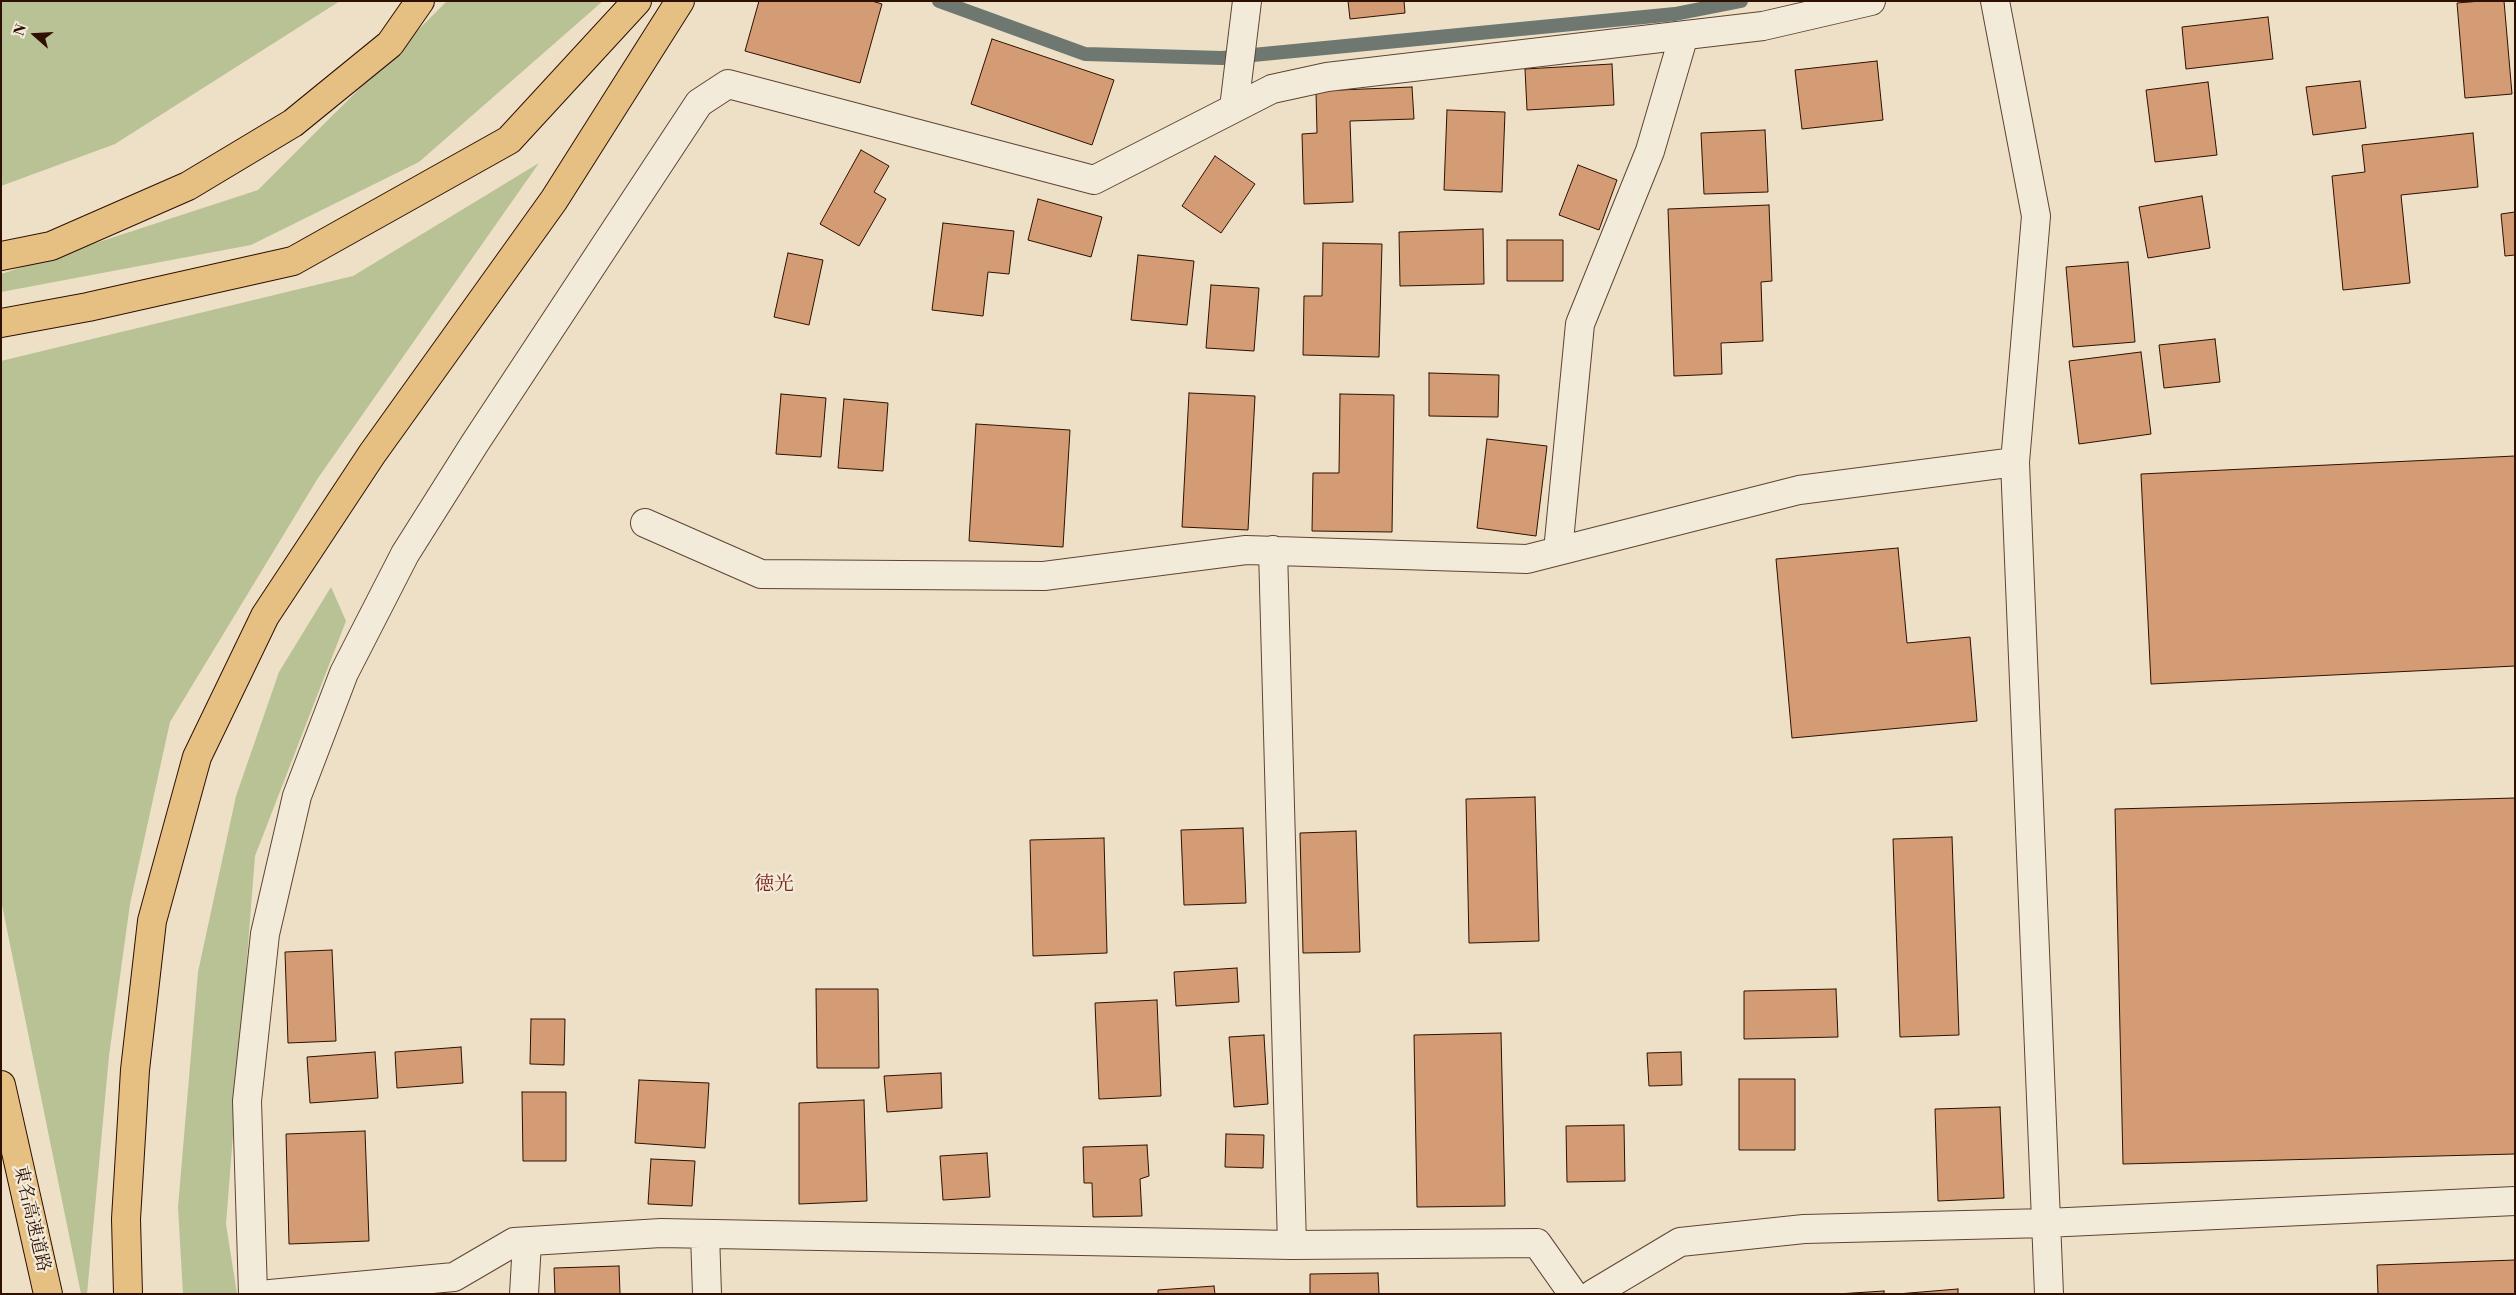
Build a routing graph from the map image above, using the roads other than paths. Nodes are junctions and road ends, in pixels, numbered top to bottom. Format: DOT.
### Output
graph roads {
  1 [pos="420,1"];
  2 [pos="637,1"];
  3 [pos="680,1"];
  4 [pos="1247,1"];
  5 [pos="1871,1"];
  6 [pos="1995,1"];
  7 [pos="1810,8"];
  8 [pos="1684,35"];
  9 [pos="1234,108"];
  10 [pos="1,256"];
  11 [pos="1,323"];
  12 [pos="2016,462"];
  13 [pos="645,523"];
  14 [pos="1273,550"];
  15 [pos="1558,551"];
  16 [pos="1,1085"];
  17 [pos="2515,1201"];
  18 [pos="2046,1223"];
  19 [pos="704,1234"];
  20 [pos="527,1242"];
  21 [pos="1292,1245"];
  22 [pos="48,1294"];
  23 [pos="128,1294"];
  24 [pos="253,1294"];
  25 [pos="270,1294"];
  26 [pos="524,1294"];
  27 [pos="707,1294"];
  28 [pos="1573,1294"];
  29 [pos="1593,1294"];
  30 [pos="2049,1294"];
  1 -- 10 [label="highway"];
  2 -- 11 [label="highway"];
  3 -- 23 [label="highway"];
  4 -- 9 [label="street"];
  5 -- 7 [label="street"];
  6 -- 12 [label="street"];
  7 -- 8 [label="street"];
  8 -- 9 [label="street"];
  8 -- 15 [label="street"];
  9 -- 24 [label="street"];
  12 -- 15 [label="street"];
  12 -- 18 [label="street"];
  13 -- 14 [label="street"];
  14 -- 15 [label="street"];
  14 -- 21 [label="street"];
  16 -- 22 [label="highway, 東名高速道路"];
  17 -- 18 [label="street"];
  18 -- 29 [label="street"];
  18 -- 30 [label="street"];
  19 -- 20 [label="street"];
  19 -- 21 [label="street"];
  19 -- 27 [label="street"];
  20 -- 25 [label="street"];
  20 -- 26 [label="street"];
  21 -- 28 [label="street"];
}
